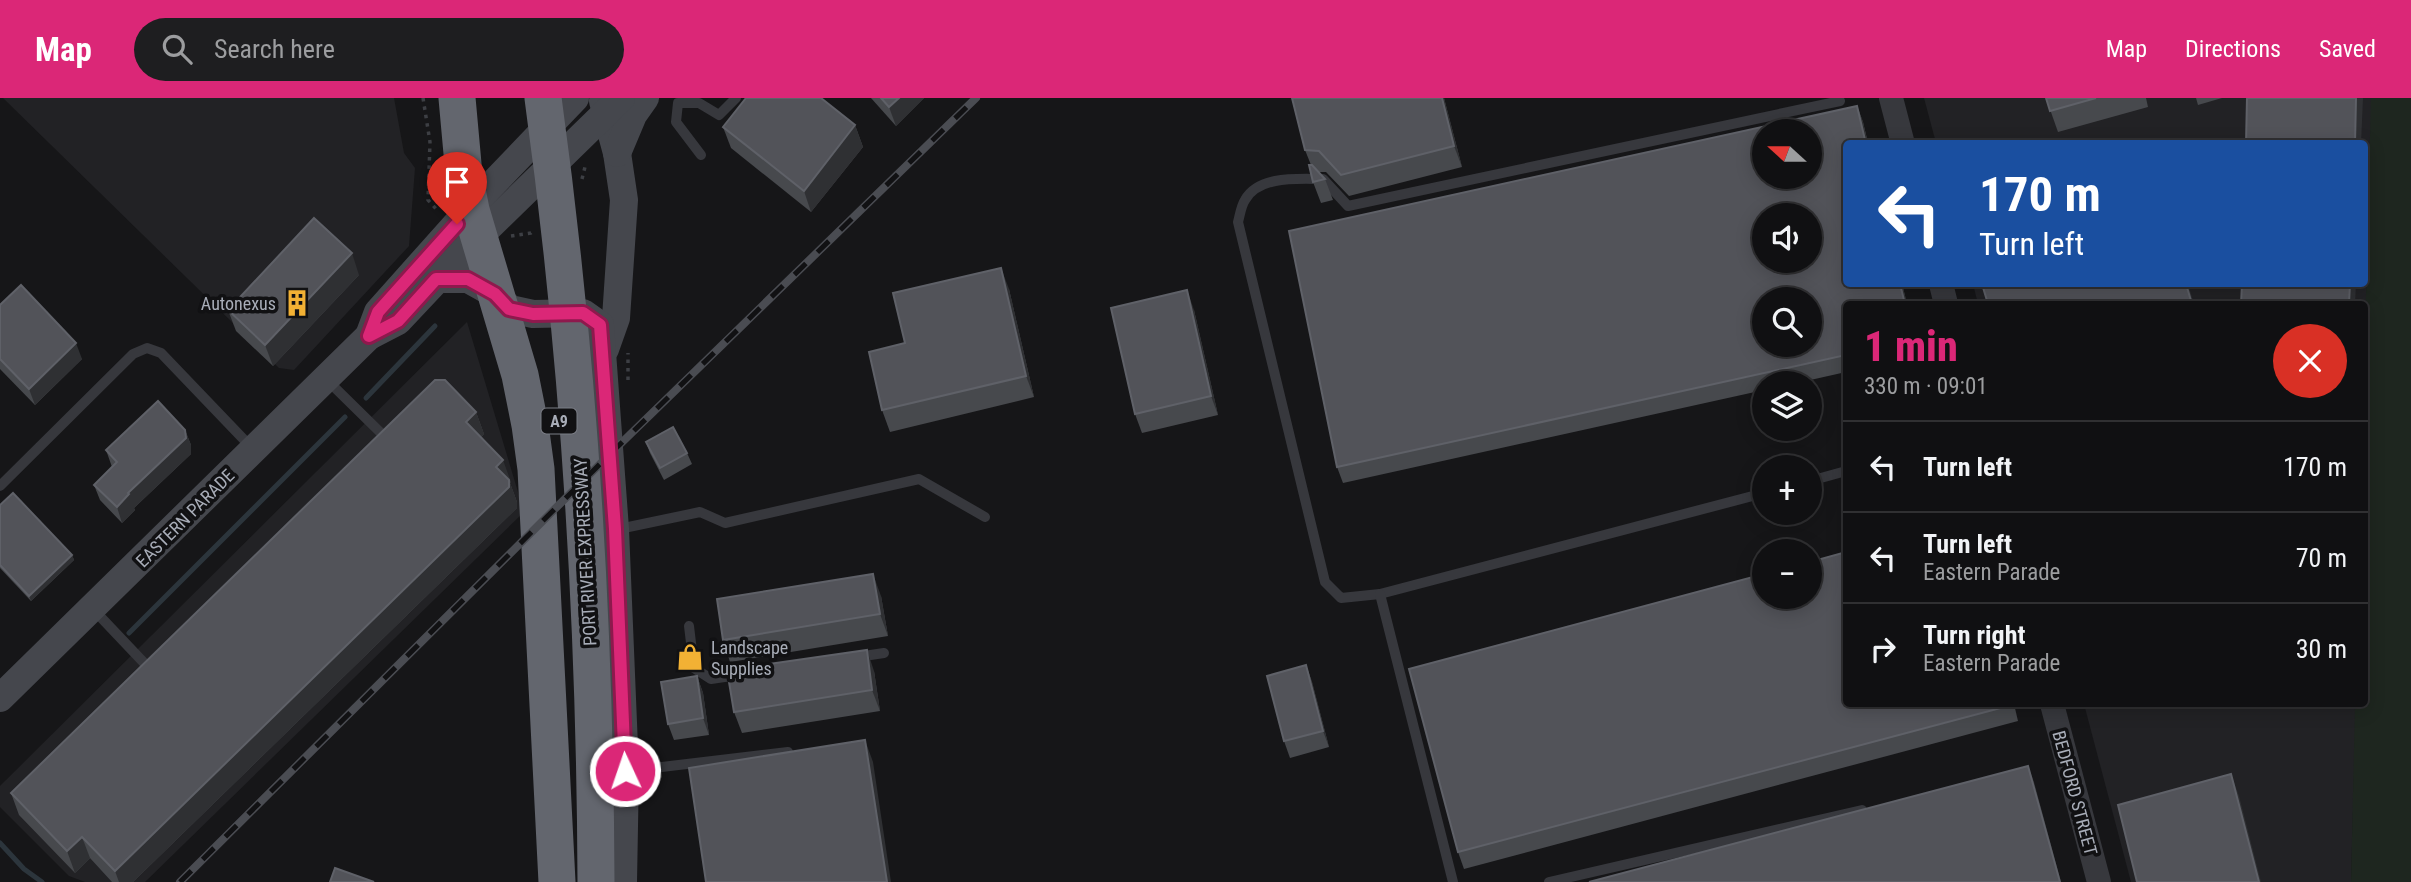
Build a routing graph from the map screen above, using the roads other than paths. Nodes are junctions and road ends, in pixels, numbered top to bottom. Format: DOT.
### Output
graph roads {
  1 [pos="457,98"];
  2 [pos="524,98"];
  3 [pos="543,98"];
  4 [pos="575,98"];
  5 [pos="645,98"];
  6 [pos="736,98"];
  7 [pos="1891,98"];
  8 [pos="1840,101"];
  9 [pos="610,103"];
  10 [pos="1902,140"];
  11 [pos="617,153"];
  12 [pos="701,155"];
  13 [pos="526,193"];
  14 [pos="475,203"];
  15 [pos="436,279"];
  16 [pos="495,294"];
  17 [pos="369,336"];
  18 [pos="604,352"];
  19 [pos="326,379"];
  20 [pos="383,435"];
  21 [pos="254,450"];
  22 [pos="1843,472"];
  23 [pos="1822,478"];
  24 [pos="0,486"];
  25 [pos="1752,496"];
  26 [pos="985,517"];
  27 [pos="615,529"];
  28 [pos="1380,594"];
  29 [pos="93,609"];
  30 [pos="689,626"];
  31 [pos="884,653"];
  32 [pos="844,659"];
  33 [pos="147,666"];
  34 [pos="751,673"];
  35 [pos="0,697"];
  36 [pos="2053,707"];
  37 [pos="585,742"];
  38 [pos="788,752"];
  39 [pos="625,771"];
  40 [pos="1868,809"];
  41 [pos="557,882"];
  42 [pos="575,882"];
  43 [pos="596,882"];
  44 [pos="623,882"];
  45 [pos="1453,882"];
  46 [pos="1549,882"];
  47 [pos="2099,882"];
  1 -- 14 [label="highway"];
  2 -- 37 [label="highway, PORT RIVER EXPRESSWAY / A9"];
  3 -- 37 [label="highway, PORT RIVER EXPRESSWAY / A9"];
  4 -- 14 [label="main road, EASTERN PARADE"];
  5 -- 11 [label="main road"];
  6 -- 12 [label="lane"];
  7 -- 10 [label="street"];
  8 -- 28 [label="lane"];
  9 -- 11 [label="main road"];
  9 -- 13 [label="main road, EASTERN PARADE"];
  11 -- 18 [label="main road"];
  13 -- 14 [label="main road, EASTERN PARADE"];
  13 -- 14 [label="main road"];
  14 -- 15 [label="main road, EASTERN PARADE"];
  14 -- 16 [label="highway"];
  14 -- 17 [label="main road, EASTERN PARADE"];
  15 -- 16 [label="main road"];
  15 -- 17 [label="main road, EASTERN PARADE"];
  16 -- 18 [label="main road"];
  16 -- 41 [label="highway"];
  17 -- 19 [label="main road, EASTERN PARADE"];
  18 -- 27 [label="main road"];
  19 -- 20 [label="lane"];
  19 -- 21 [label="main road, EASTERN PARADE"];
  21 -- 24 [label="lane"];
  21 -- 29 [label="main road, EASTERN PARADE"];
  22 -- 23 [label="lane"];
  25 -- 28 [label="lane"];
  26 -- 27 [label="lane"];
  27 -- 39 [label="main road"];
  28 -- 45 [label="lane"];
  29 -- 33 [label="lane"];
  29 -- 35 [label="main road, EASTERN PARADE"];
  30 -- 34 [label="lane"];
  31 -- 32 [label="lane"];
  36 -- 47 [label="street, BEDFORD STREET"];
  37 -- 42 [label="highway, PORT RIVER EXPRESSWAY / A9"];
  37 -- 43 [label="highway, PORT RIVER EXPRESSWAY / A9"];
  38 -- 39 [label="lane"];
  39 -- 44 [label="main road"];
  40 -- 46 [label="lane"];
}
